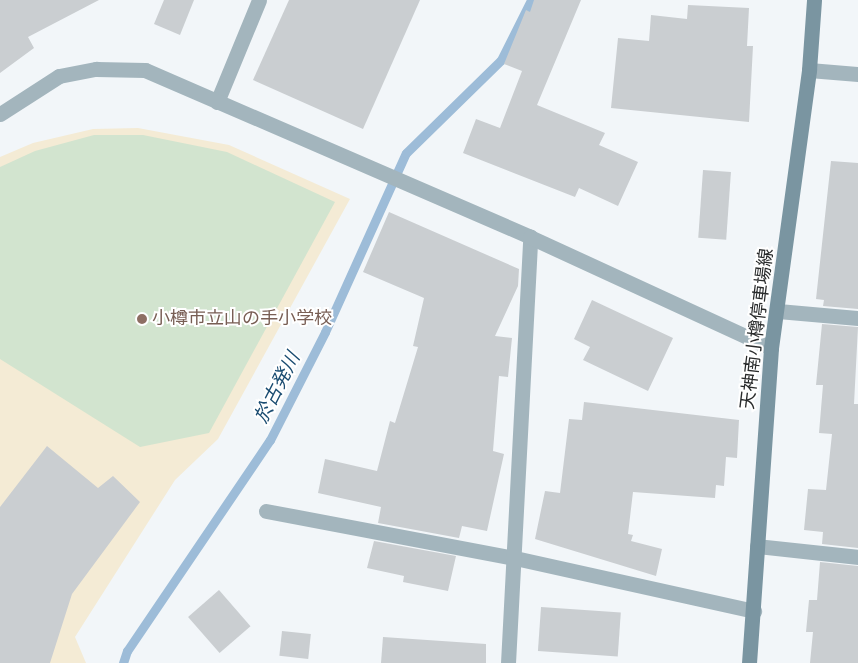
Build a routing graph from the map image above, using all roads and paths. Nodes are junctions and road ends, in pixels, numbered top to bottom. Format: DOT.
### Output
graph roads {
  1 [pos="259,0"];
  2 [pos="814,0"];
  3 [pos="809,70"];
  4 [pos="858,74"];
  5 [pos="217,102"];
  6 [pos="0,114"];
  7 [pos="530,238"];
  8 [pos="778,311"];
  9 [pos="858,318"];
  10 [pos="772,348"];
  11 [pos="266,511"];
  12 [pos="757,546"];
  13 [pos="858,557"];
  14 [pos="515,558"];
  15 [pos="754,611"];
  16 [pos="508,663"];
  17 [pos="749,663"];
  1 -- 5 [label="street"];
  2 -- 3 [label="main road, 天神南小樽停車場線"];
  3 -- 4 [label="street"];
  3 -- 8 [label="main road, 天神南小樽停車場線"];
  5 -- 6 [label="street"];
  5 -- 7 [label="street"];
  7 -- 10 [label="street"];
  7 -- 14 [label="street"];
  8 -- 9 [label="street"];
  8 -- 10 [label="main road, 天神南小樽停車場線"];
  10 -- 12 [label="main road, 天神南小樽停車場線"];
  11 -- 14 [label="street"];
  12 -- 13 [label="street"];
  12 -- 15 [label="main road, 天神南小樽停車場線"];
  14 -- 15 [label="street"];
  14 -- 16 [label="street"];
  15 -- 17 [label="main road, 天神南小樽停車場線"];
}
